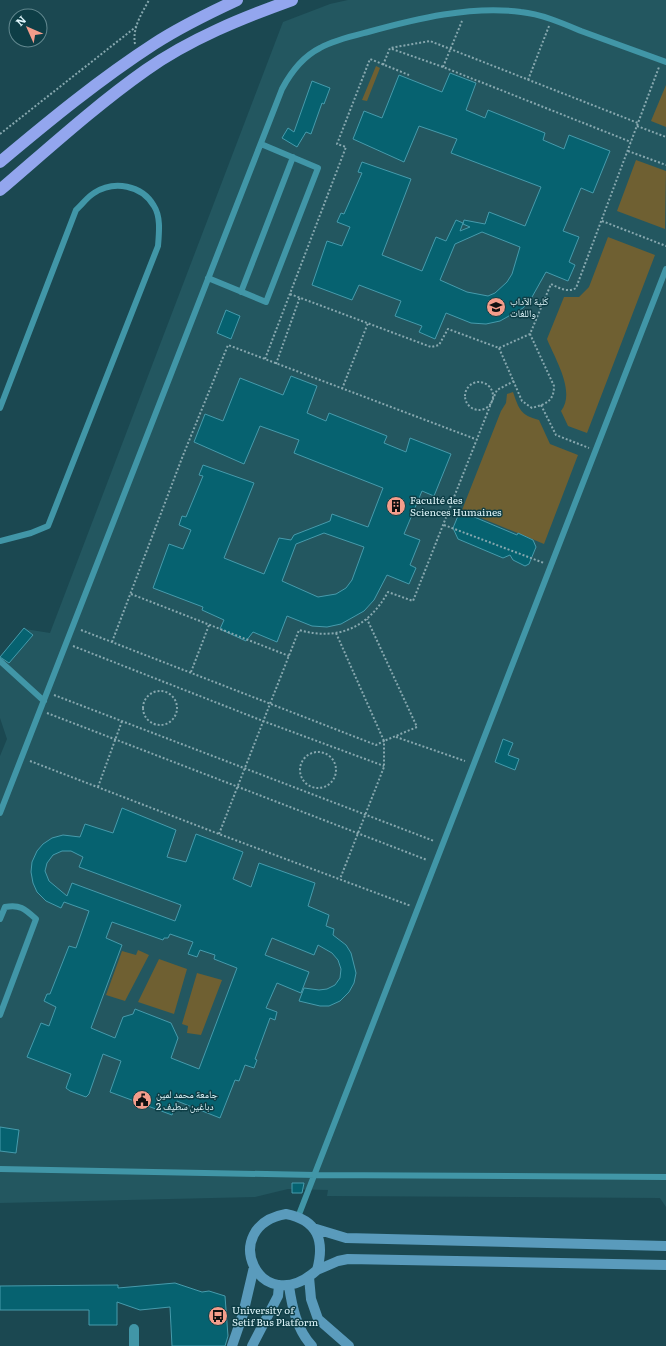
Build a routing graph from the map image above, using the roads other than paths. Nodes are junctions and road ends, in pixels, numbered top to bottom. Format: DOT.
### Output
graph roads {
  1 [pos="237,0"];
  2 [pos="292,0"];
  3 [pos="664,62"];
  4 [pos="260,144"];
  5 [pos="293,157"];
  6 [pos="0,162"];
  7 [pos="0,190"];
  8 [pos="666,269"];
  9 [pos="208,278"];
  10 [pos="241,292"];
  11 [pos="0,408"];
  12 [pos="0,540"];
  13 [pos="0,661"];
  14 [pos="44,701"];
  15 [pos="0,813"];
  16 [pos="0,919"];
  17 [pos="0,1015"];
  18 [pos="0,1169"];
  19 [pos="315,1175"];
  20 [pos="666,1177"];
  21 [pos="298,1217"];
  22 [pos="313,1228"];
  23 [pos="666,1246"];
  24 [pos="666,1265"];
  25 [pos="254,1267"];
  26 [pos="317,1270"];
  27 [pos="309,1277"];
  28 [pos="284,1286"];
  29 [pos="134,1329"];
  30 [pos="134,1346"];
  31 [pos="232,1346"];
  32 [pos="252,1346"];
  33 [pos="312,1346"];
  34 [pos="348,1346"];
  1 -- 6 [label="highway"];
  2 -- 7 [label="highway"];
  3 -- 4 [label="lane"];
  4 -- 5 [label="lane"];
  4 -- 9 [label="lane"];
  5 -- 10 [label="lane"];
  5 -- 10 [label="lane"];
  8 -- 19 [label="lane"];
  9 -- 10 [label="lane"];
  9 -- 14 [label="lane"];
  11 -- 12 [label="lane"];
  13 -- 14 [label="lane"];
  14 -- 15 [label="lane"];
  16 -- 17 [label="lane"];
  18 -- 19 [label="lane"];
  19 -- 20 [label="lane"];
  19 -- 21 [label="lane"];
  21 -- 22 [label="main road"];
  21 -- 25 [label="main road"];
  22 -- 23 [label="main road"];
  22 -- 26 [label="main road"];
  24 -- 26 [label="main road"];
  25 -- 28 [label="main road"];
  25 -- 31 [label="main road"];
  26 -- 27 [label="main road"];
  27 -- 28 [label="main road"];
  27 -- 34 [label="main road"];
  28 -- 32 [label="main road"];
  28 -- 33 [label="main road"];
  29 -- 30 [label="street"];
}
